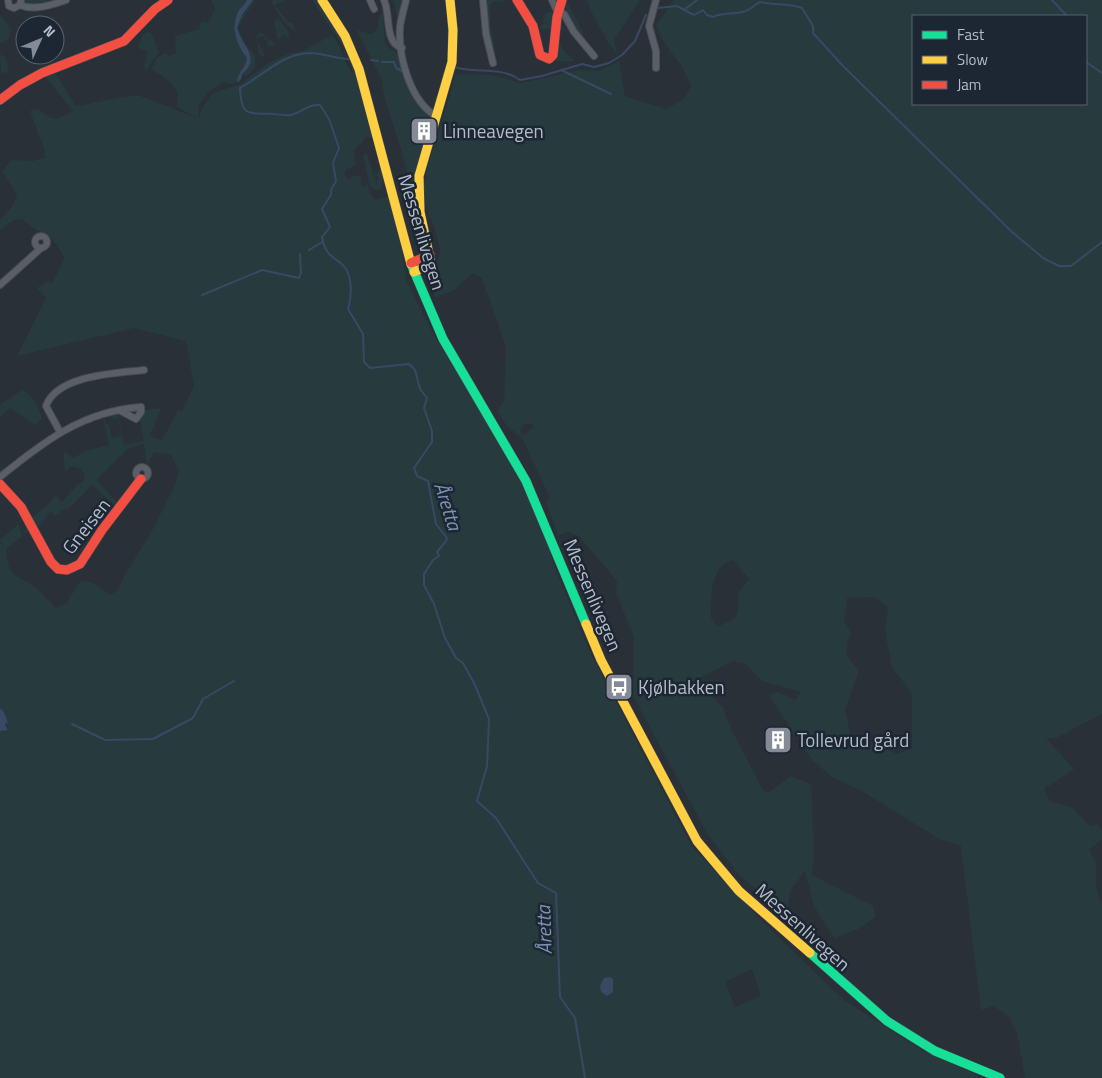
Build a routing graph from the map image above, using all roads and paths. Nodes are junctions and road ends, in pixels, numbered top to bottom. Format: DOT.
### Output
graph roads {
  1 [pos="8,0"];
  2 [pos="66,0"];
  3 [pos="168,0"];
  4 [pos="322,0"];
  5 [pos="370,0"];
  6 [pos="384,0"];
  7 [pos="406,0"];
  8 [pos="450,0"];
  9 [pos="483,0"];
  10 [pos="517,0"];
  11 [pos="552,0"];
  12 [pos="562,0"];
  13 [pos="656,0"];
  14 [pos="20,3"];
  15 [pos="374,9"];
  16 [pos="558,13"];
  17 [pos="402,48"];
  18 [pos="594,56"];
  19 [pos="492,63"];
  20 [pos="656,68"];
  21 [pos="0,100"];
  22 [pos="436,116"];
  23 [pos="40,249"];
  24 [pos="412,267"];
  25 [pos="0,285"];
  26 [pos="144,370"];
  27 [pos="120,410"];
  28 [pos="60,432"];
  29 [pos="0,477"];
  30 [pos="141,479"];
  31 [pos="0,484"];
  32 [pos="1000,1078"];
  1 -- 14 [label="street"];
  2 -- 14 [label="street"];
  3 -- 21 [label="main road"];
  4 -- 24 [label="main road, Messenlivegen"];
  5 -- 15 [label="street"];
  6 -- 17 [label="street"];
  7 -- 17 [label="street"];
  8 -- 22 [label="main road"];
  9 -- 19 [label="street"];
  10 -- 16 [label="main road"];
  11 -- 16 [label="street"];
  12 -- 16 [label="main road"];
  13 -- 20 [label="street"];
  16 -- 18 [label="street"];
  17 -- 22 [label="street"];
  22 -- 24 [label="main road"];
  23 -- 25 [label="street"];
  24 -- 32 [label="main road, Messenlivegen"];
  26 -- 28 [label="street"];
  27 -- 28 [label="street"];
  28 -- 29 [label="street"];
  30 -- 31 [label="main road, Gneisen"];
}
